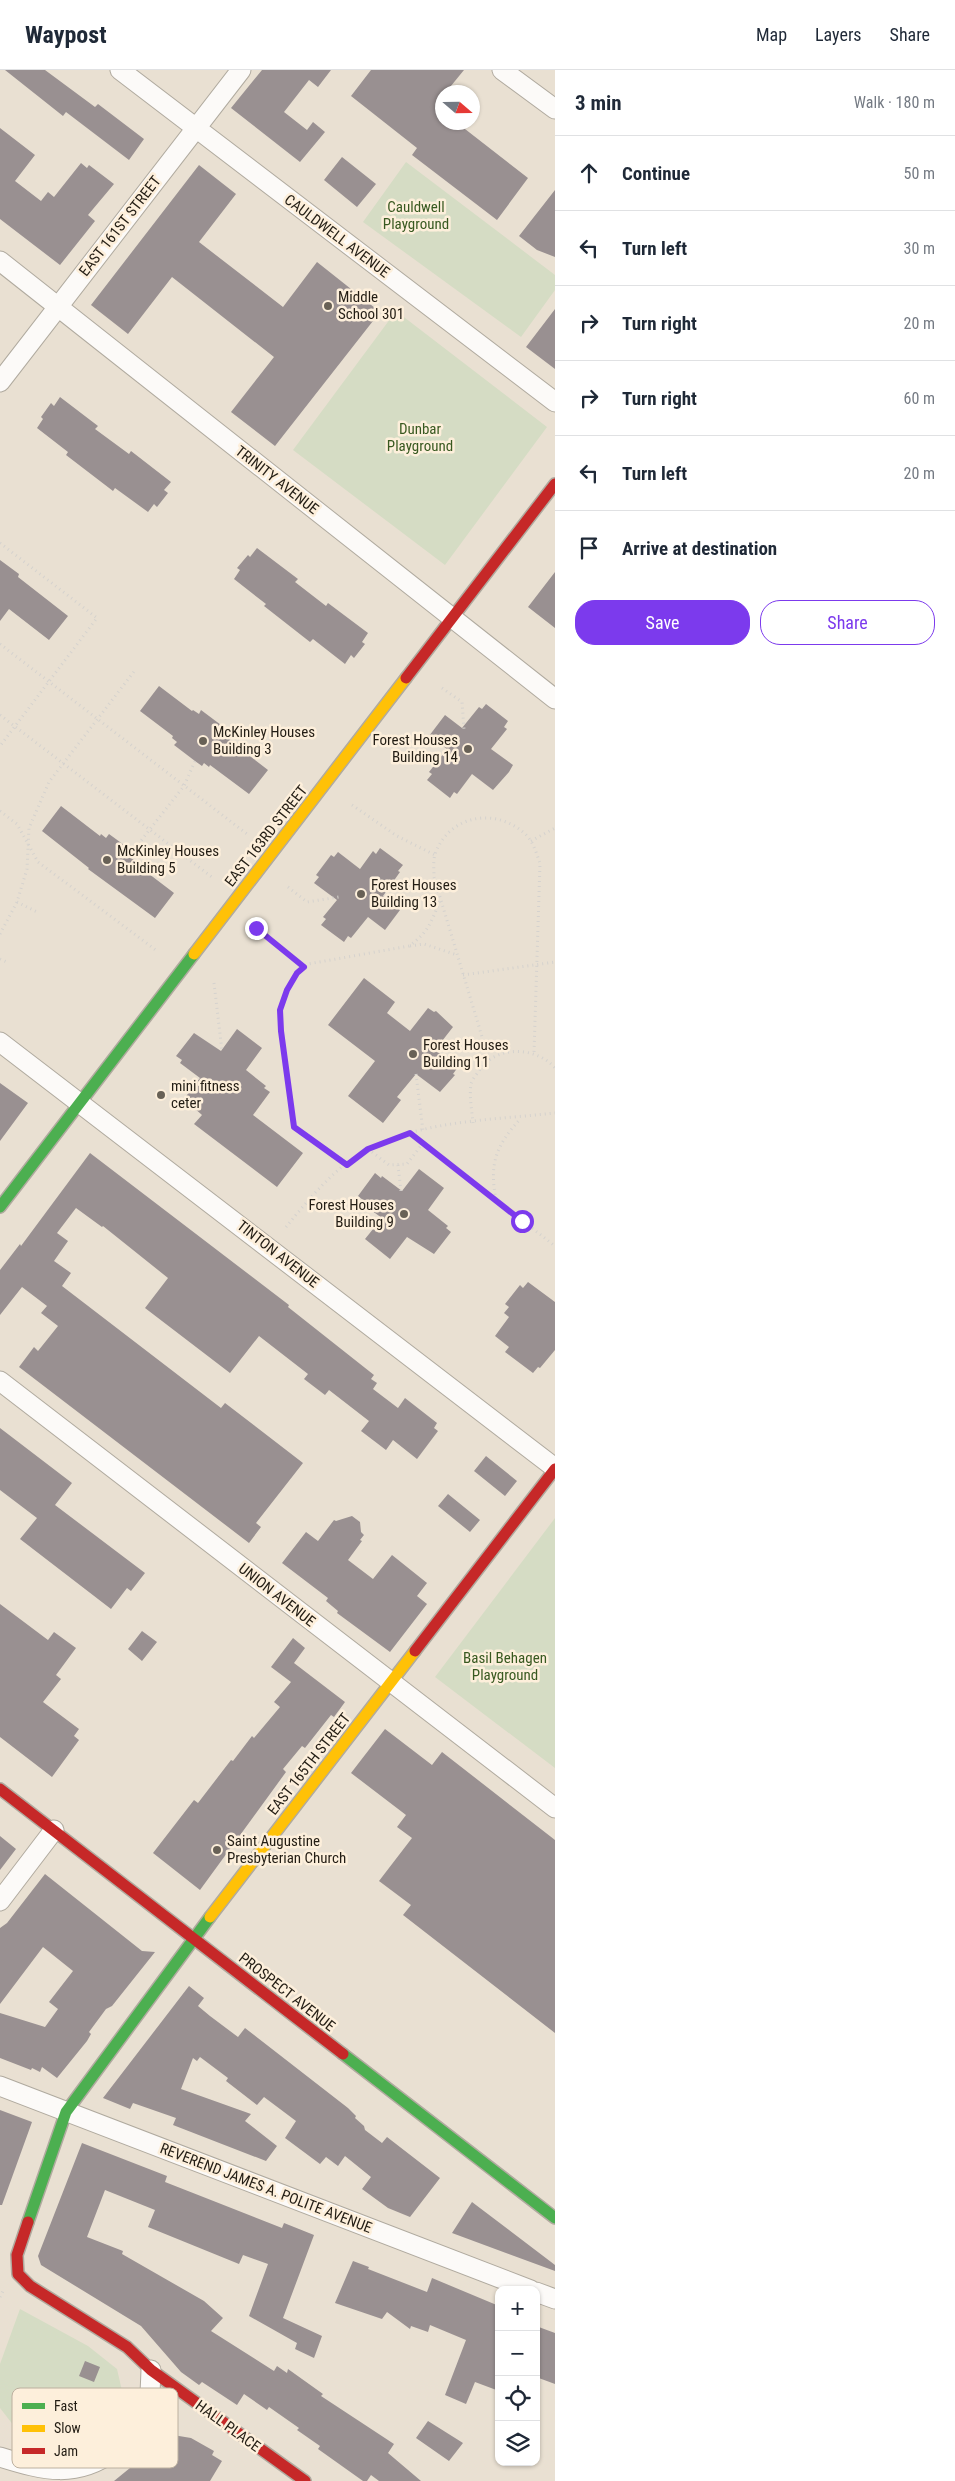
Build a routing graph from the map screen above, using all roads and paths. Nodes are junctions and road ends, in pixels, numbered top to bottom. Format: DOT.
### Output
graph roads {
  1 [pos="120,70"];
  2 [pos="241,70"];
  3 [pos="502,70"];
  4 [pos="555,109"];
  5 [pos="196,128"];
  6 [pos="0,261"];
  7 [pos="57,308"];
  8 [pos="0,382"];
  9 [pos="555,402"];
  10 [pos="555,484"];
  11 [pos="0,543"];
  12 [pos="452,617"];
  13 [pos="0,644"];
  14 [pos="136,669"];
  15 [pos="50,682"];
  16 [pos="442,688"];
  17 [pos="555,699"];
  18 [pos="0,715"];
  19 [pos="97,719"];
  20 [pos="16,727"];
  21 [pos="464,729"];
  22 [pos="0,746"];
  23 [pos="194,761"];
  24 [pos="63,763"];
  25 [pos="184,786"];
  26 [pos="352,804"];
  27 [pos="0,811"];
  28 [pos="555,828"];
  29 [pos="151,830"];
  30 [pos="246,834"];
  31 [pos="531,842"];
  32 [pos="28,844"];
  33 [pos="132,852"];
  34 [pos="435,855"];
  35 [pos="213,878"];
  36 [pos="288,887"];
  37 [pos="339,897"];
  38 [pos="440,899"];
  39 [pos="17,902"];
  40 [pos="37,912"];
  41 [pos="256,928"];
  42 [pos="0,934"];
  43 [pos="409,946"];
  44 [pos="157,951"];
  45 [pos="457,955"];
  46 [pos="0,959"];
  47 [pos="555,962"];
  48 [pos="9,963"];
  49 [pos="537,964"];
  50 [pos="304,967"];
  51 [pos="463,974"];
  52 [pos="214,983"];
  53 [pos="0,1042"];
  54 [pos="222,1051"];
  55 [pos="534,1053"];
  56 [pos="489,1060"];
  57 [pos="555,1068"];
  58 [pos="416,1074"];
  59 [pos="80,1103"];
  60 [pos="555,1113"];
  61 [pos="521,1117"];
  62 [pos="473,1123"];
  63 [pos="423,1131"];
  64 [pos="410,1133"];
  65 [pos="423,1143"];
  66 [pos="368,1149"];
  67 [pos="347,1165"];
  68 [pos="398,1165"];
  69 [pos="401,1191"];
  70 [pos="496,1200"];
  71 [pos="0,1207"];
  72 [pos="286,1227"];
  73 [pos="555,1246"];
  74 [pos="0,1381"];
  75 [pos="555,1469"];
  76 [pos="391,1683"];
  77 [pos="0,1789"];
  78 [pos="555,1808"];
  79 [pos="54,1830"];
  80 [pos="0,1901"];
  81 [pos="194,1938"];
  82 [pos="0,2086"];
  83 [pos="66,2112"];
  84 [pos="555,2218"];
  85 [pos="18,2274"];
  86 [pos="521,2286"];
  87 [pos="150,2370"];
  88 [pos="149,2388"];
  89 [pos="175,2388"];
  90 [pos="178,2390"];
  91 [pos="54,2468"];
  92 [pos="76,2468"];
  93 [pos="305,2481"];
  1 -- 5 [label="street, CAULDWELL AVENUE"];
  2 -- 5 [label="street, EAST 161ST STREET"];
  3 -- 4 [label="street"];
  5 -- 7 [label="street, EAST 161ST STREET"];
  5 -- 9 [label="street, CAULDWELL AVENUE"];
  6 -- 7 [label="street, TRINITY AVENUE"];
  7 -- 8 [label="street, EAST 161ST STREET"];
  7 -- 12 [label="street, TRINITY AVENUE"];
  10 -- 12 [label="street, EAST 163RD STREET"];
  11 -- 15 [label="path"];
  12 -- 17 [label="street, TRINITY AVENUE"];
  12 -- 59 [label="street, EAST 163RD STREET"];
  13 -- 15 [label="path"];
  14 -- 19 [label="path"];
  15 -- 19 [label="path"];
  15 -- 20 [label="path"];
  16 -- 21 [label="path"];
  18 -- 20 [label="path"];
  19 -- 24 [label="path"];
  19 -- 25 [label="path"];
  20 -- 22 [label="path"];
  20 -- 24 [label="path"];
  23 -- 25 [label="path"];
  24 -- 29 [label="path"];
  24 -- 32 [label="path"];
  25 -- 29 [label="path"];
  25 -- 30 [label="path"];
  26 -- 34 [label="path"];
  27 -- 32 [label="path"];
  28 -- 31 [label="path"];
  29 -- 33 [label="path"];
  29 -- 35 [label="path"];
  31 -- 34 [label="path"];
  31 -- 49 [label="path"];
  32 -- 39 [label="path"];
  32 -- 44 [label="path"];
  34 -- 38 [label="path"];
  36 -- 37 [label="path"];
  38 -- 43 [label="path"];
  38 -- 45 [label="path"];
  39 -- 40 [label="path"];
  39 -- 42 [label="path"];
  41 -- 50 [label="path"];
  43 -- 45 [label="path"];
  43 -- 50 [label="path"];
  45 -- 51 [label="path"];
  46 -- 48 [label="path"];
  47 -- 49 [label="path"];
  49 -- 51 [label="path"];
  49 -- 55 [label="path"];
  50 -- 67 [label="path"];
  51 -- 56 [label="path"];
  52 -- 54 [label="path"];
  53 -- 59 [label="street, TINTON AVENUE"];
  55 -- 56 [label="path"];
  55 -- 57 [label="path"];
  56 -- 62 [label="path"];
  58 -- 63 [label="path"];
  59 -- 71 [label="street, EAST 163RD STREET"];
  59 -- 75 [label="street, TINTON AVENUE"];
  60 -- 61 [label="path"];
  61 -- 62 [label="path"];
  61 -- 70 [label="path"];
  62 -- 63 [label="path"];
  63 -- 64 [label="path"];
  64 -- 65 [label="path"];
  64 -- 66 [label="path"];
  65 -- 68 [label="path"];
  65 -- 70 [label="path"];
  66 -- 67 [label="path"];
  66 -- 68 [label="path"];
  67 -- 72 [label="path"];
  68 -- 69 [label="path"];
  70 -- 73 [label="path"];
  74 -- 76 [label="street, UNION AVENUE"];
  75 -- 76 [label="street, EAST 165TH STREET"];
  76 -- 78 [label="street, UNION AVENUE"];
  76 -- 81 [label="street, EAST 165TH STREET"];
  77 -- 79 [label="street, PROSPECT AVENUE"];
  79 -- 80 [label="street"];
  79 -- 81 [label="street, PROSPECT AVENUE"];
  81 -- 83 [label="street, EAST 165TH STREET"];
  81 -- 84 [label="street, PROSPECT AVENUE"];
  82 -- 83 [label="street, REVEREND JAMES A. POLITE AVENUE"];
  83 -- 85 [label="street, EAST 165TH STREET"];
  83 -- 86 [label="street, REVEREND JAMES A. POLITE AVENUE"];
  85 -- 87 [label="street, HALL PLACE"];
  87 -- 88 [label="street"];
  87 -- 89 [label="street, HALL PLACE"];
  90 -- 93 [label="street, HALL PLACE"];
  91 -- 92 [label="street"];
}
